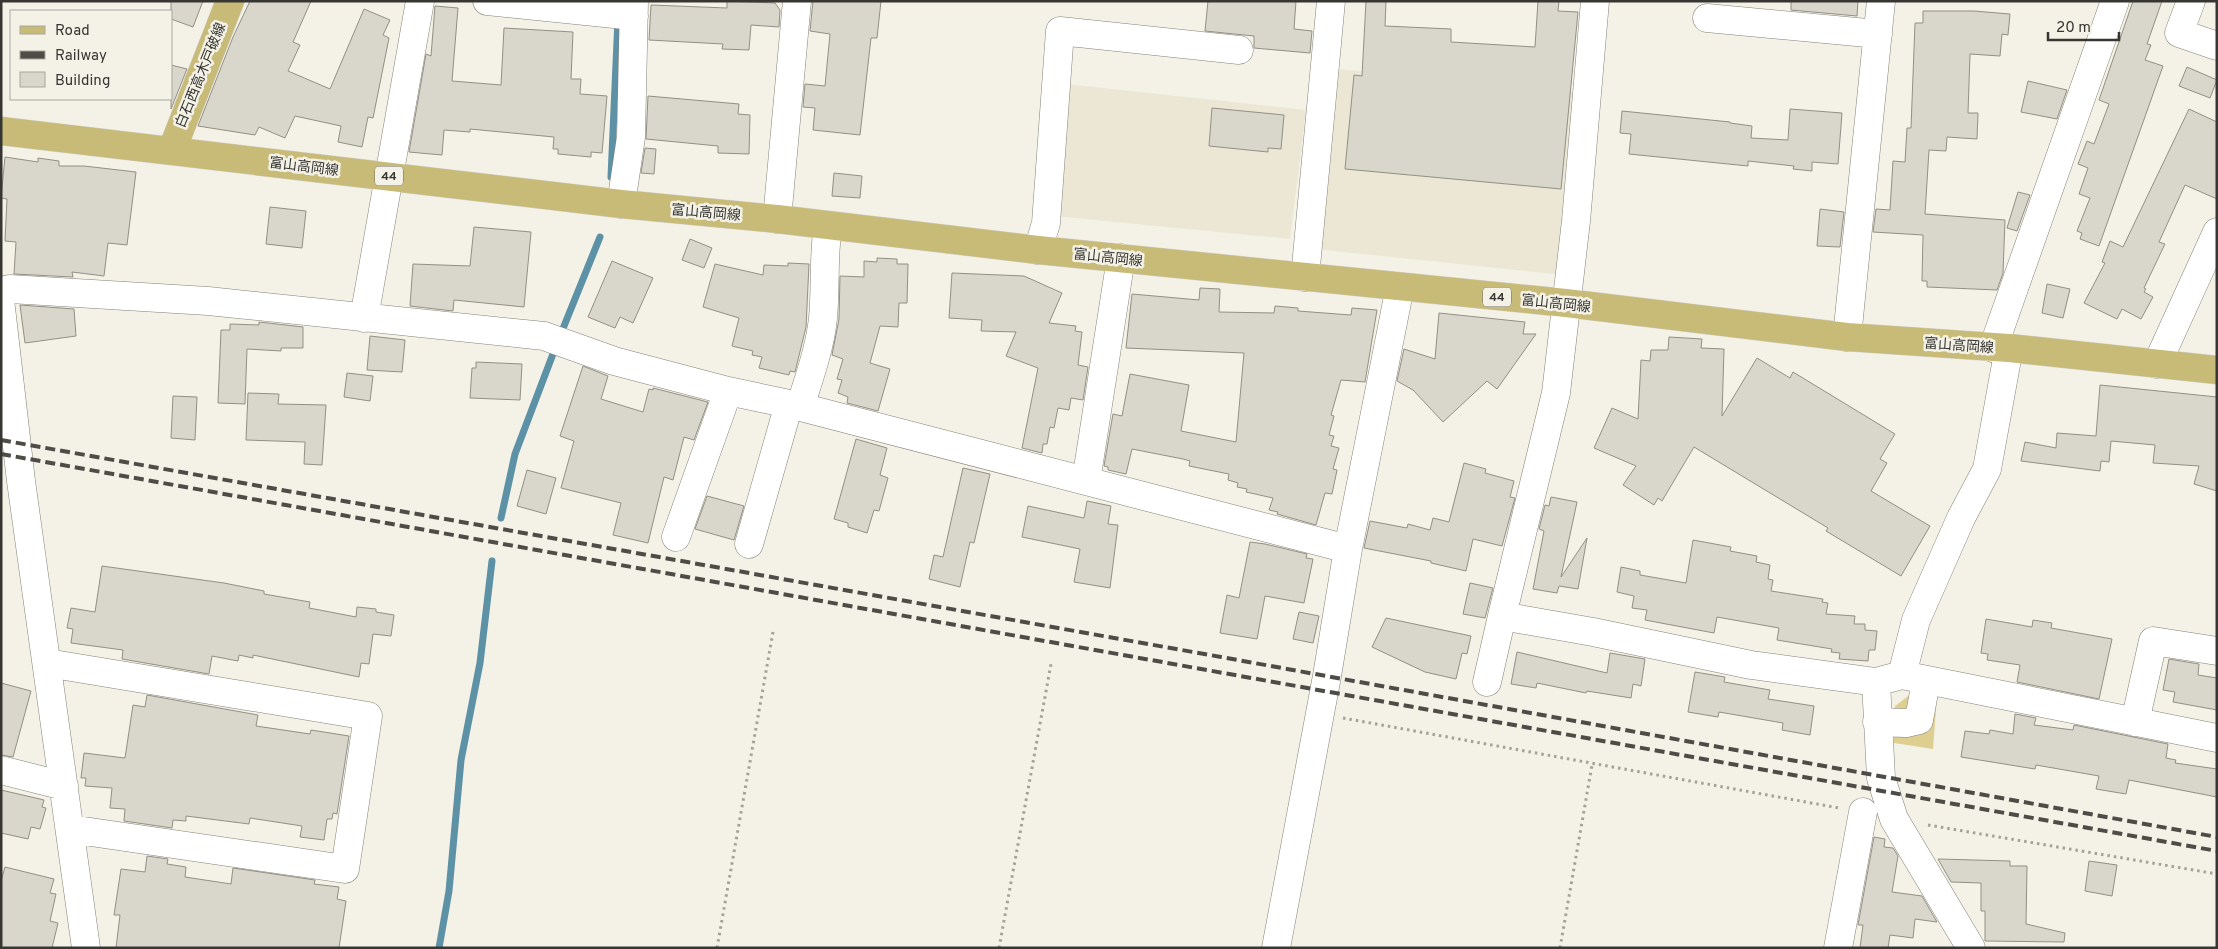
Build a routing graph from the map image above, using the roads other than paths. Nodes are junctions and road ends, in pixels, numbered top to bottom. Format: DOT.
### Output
graph roads {
  1 [pos="230,1"];
  2 [pos="420,1"];
  3 [pos="487,1"];
  4 [pos="797,1"];
  5 [pos="1330,1"];
  6 [pos="1595,1"];
  7 [pos="1881,1"];
  8 [pos="2115,1"];
  9 [pos="2191,1"];
  10 [pos="634,8"];
  11 [pos="1707,18"];
  12 [pos="1878,34"];
  13 [pos="2217,46"];
  14 [pos="1239,50"];
  15 [pos="1,130"];
  16 [pos="172,150"];
  17 [pos="388,176"];
  18 [pos="621,204"];
  19 [pos="777,219"];
  20 [pos="828,226"];
  21 [pos="2217,232"];
  22 [pos="1038,250"];
  23 [pos="1121,258"];
  24 [pos="1305,277"];
  25 [pos="1400,287"];
  26 [pos="1,291"];
  27 [pos="1566,303"];
  28 [pos="1,308"];
  29 [pos="364,318"];
  30 [pos="1847,337"];
  31 [pos="2001,348"];
  32 [pos="2157,364"];
  33 [pos="2217,370"];
  34 [pos="728,391"];
  35 [pos="794,405"];
  36 [pos="1086,481"];
  37 [pos="676,537"];
  38 [pos="749,544"];
  39 [pos="1348,549"];
  40 [pos="1502,616"];
  41 [pos="2217,652"];
  42 [pos="47,663"];
  43 [pos="1901,679"];
  44 [pos="1487,682"];
  45 [pos="1878,722"];
  46 [pos="2134,722"];
  47 [pos="2217,738"];
  48 [pos="1,770"];
  49 [pos="64,786"];
  50 [pos="1863,812"];
  51 [pos="70,829"];
  52 [pos="86,948"];
  53 [pos="1276,948"];
  54 [pos="1838,948"];
  55 [pos="1971,948"];
  1 -- 16 [label="main road, 白石西高木戸破線"];
  2 -- 17 [label="street"];
  3 -- 10 [label="street"];
  4 -- 19 [label="street"];
  5 -- 24 [label="street"];
  6 -- 27 [label="street"];
  7 -- 12 [label="street"];
  8 -- 31 [label="street"];
  9 -- 13 [label="street"];
  10 -- 18 [label="street"];
  11 -- 12 [label="street"];
  12 -- 30 [label="street"];
  14 -- 22 [label="street"];
  15 -- 16 [label="main road, 富山高岡線 / 44"];
  16 -- 17 [label="main road, 富山高岡線 / 44"];
  17 -- 18 [label="main road, 富山高岡線 / 44"];
  17 -- 29 [label="street"];
  18 -- 19 [label="main road, 富山高岡線 / 44"];
  19 -- 20 [label="main road, 富山高岡線 / 44"];
  20 -- 22 [label="main road, 富山高岡線 / 44"];
  20 -- 35 [label="street"];
  21 -- 32 [label="street"];
  22 -- 23 [label="main road, 富山高岡線 / 44"];
  23 -- 24 [label="main road, 富山高岡線 / 44"];
  23 -- 36 [label="street"];
  24 -- 25 [label="main road, 富山高岡線 / 44"];
  25 -- 27 [label="main road, 富山高岡線 / 44"];
  25 -- 39 [label="street"];
  26 -- 29 [label="street"];
  27 -- 30 [label="main road, 富山高岡線 / 44"];
  27 -- 40 [label="street"];
  28 -- 42 [label="street"];
  29 -- 34 [label="street"];
  30 -- 31 [label="main road, 富山高岡線 / 44"];
  31 -- 32 [label="main road, 富山高岡線 / 44"];
  31 -- 43 [label="street"];
  32 -- 33 [label="main road, 富山高岡線 / 44"];
  34 -- 35 [label="street"];
  34 -- 37 [label="street"];
  35 -- 36 [label="street"];
  35 -- 38 [label="street"];
  36 -- 39 [label="street"];
  39 -- 53 [label="street"];
  40 -- 43 [label="street"];
  40 -- 44 [label="street"];
  41 -- 46 [label="street"];
  42 -- 49 [label="street"];
  42 -- 51 [label="street"];
  43 -- 45 [label="street"];
  43 -- 45 [label="street"];
  43 -- 46 [label="street"];
  45 -- 55 [label="street"];
  46 -- 47 [label="street"];
  48 -- 49 [label="street"];
  49 -- 51 [label="street"];
  50 -- 54 [label="street"];
  51 -- 52 [label="street"];
}
